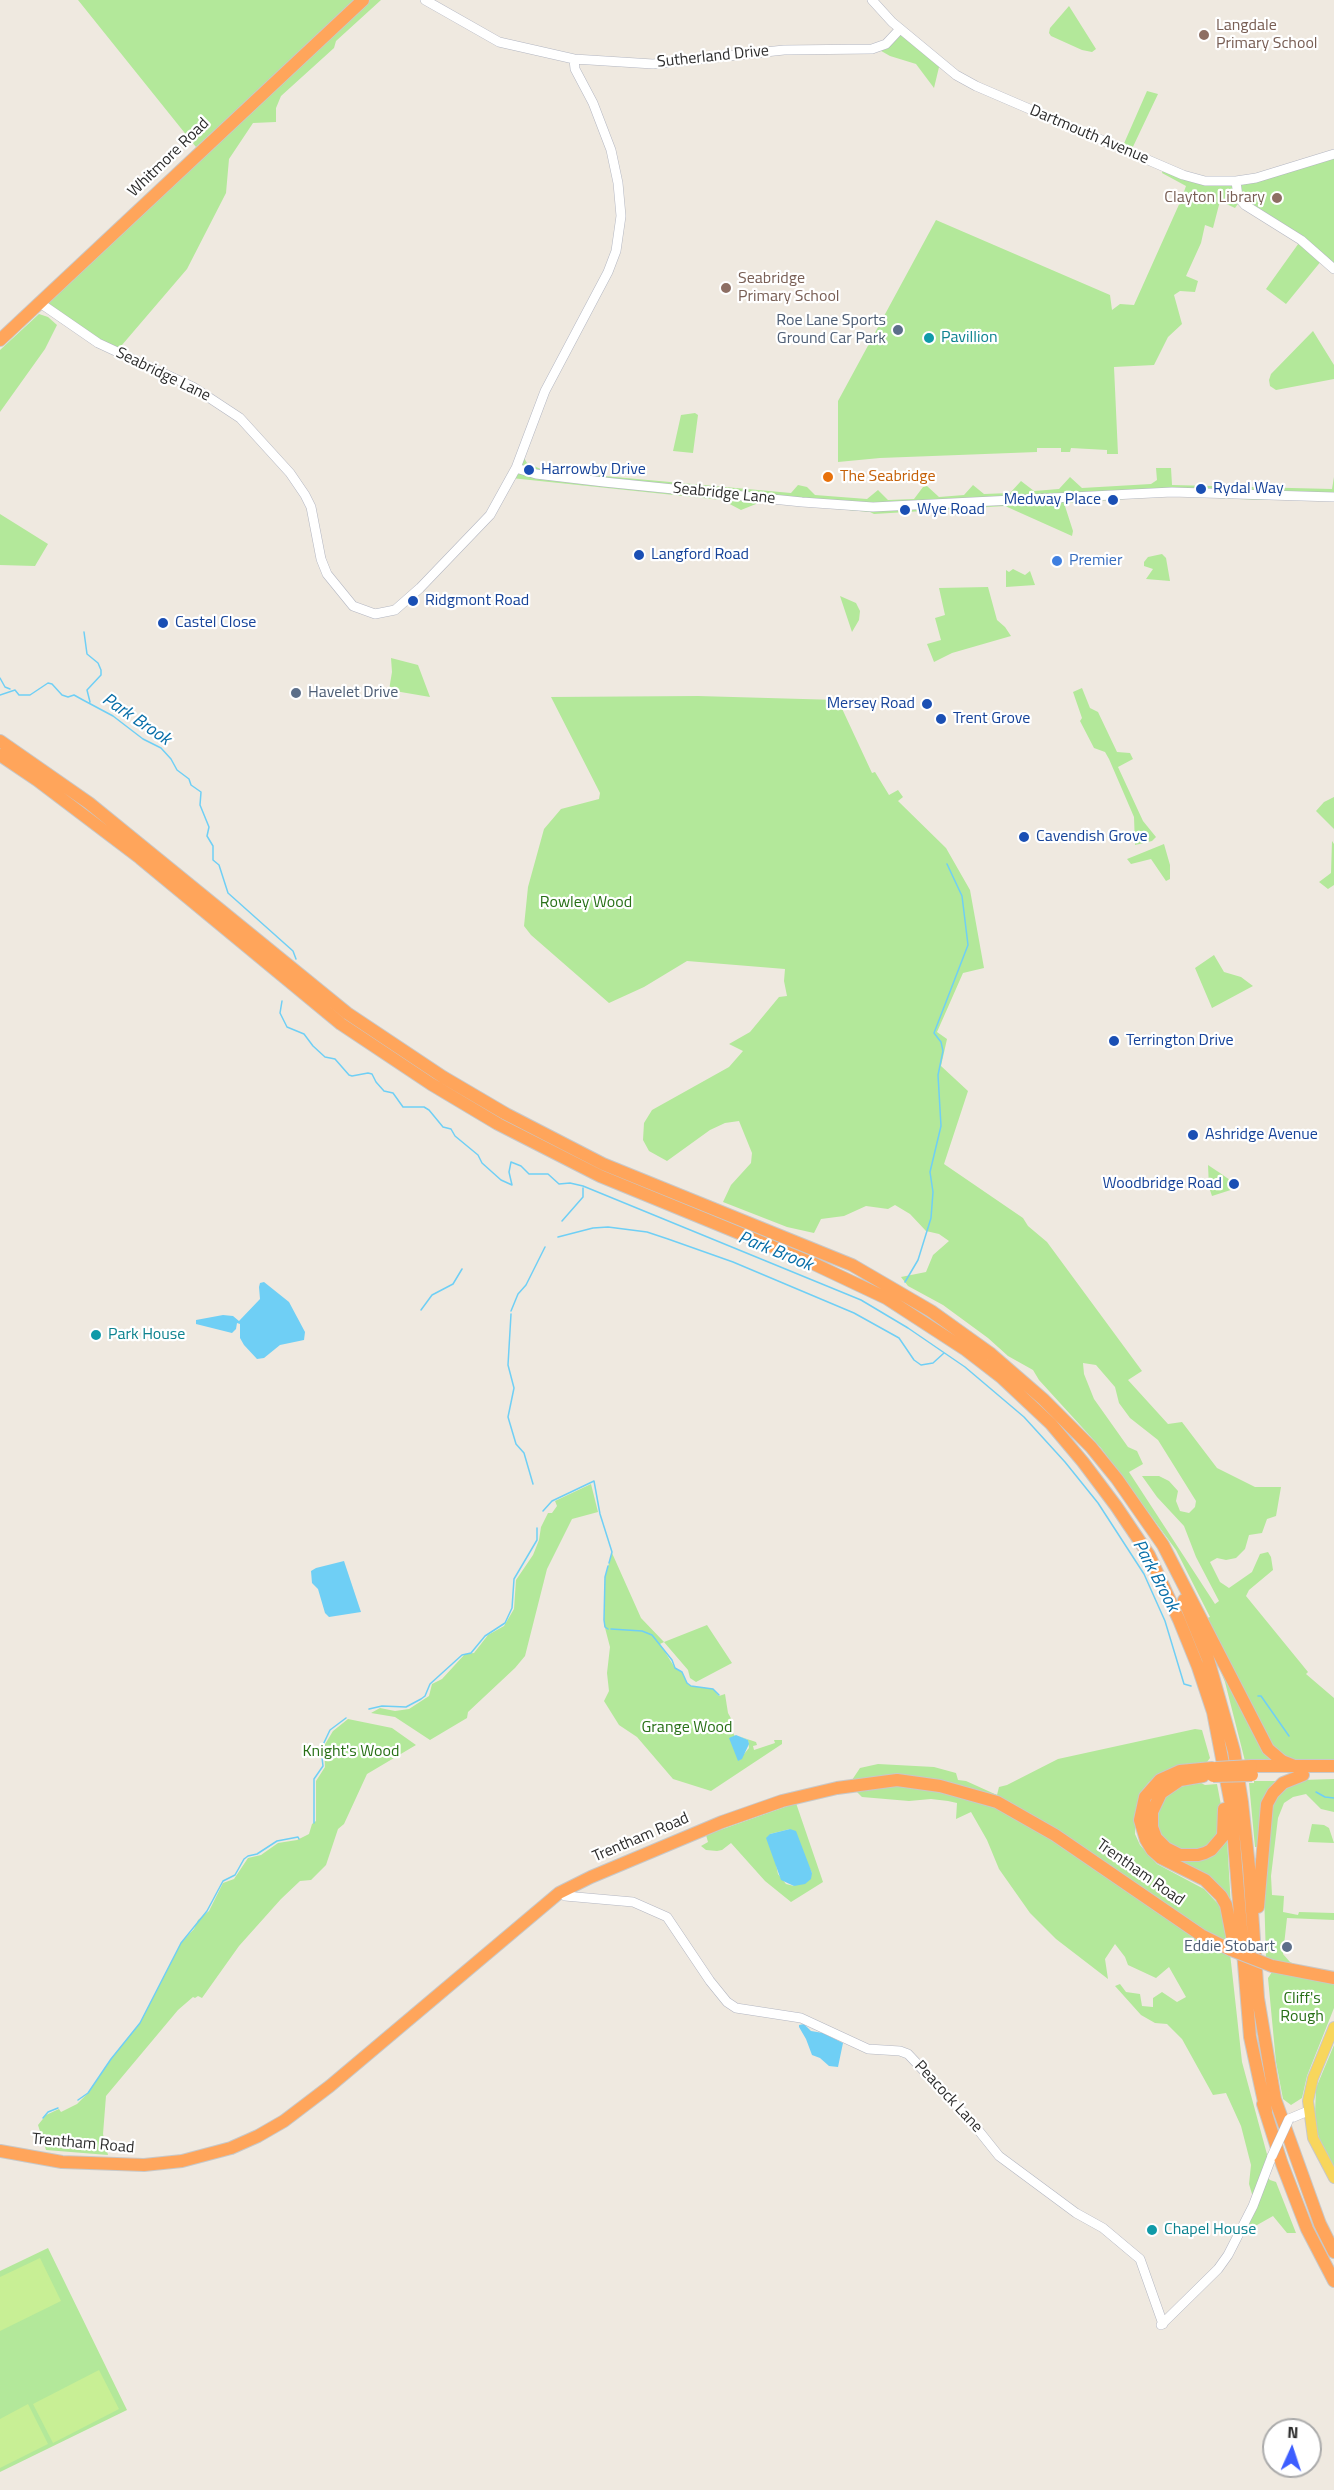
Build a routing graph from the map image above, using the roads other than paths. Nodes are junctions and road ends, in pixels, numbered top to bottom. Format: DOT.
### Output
graph roads {
  1 [pos="363,0"];
  2 [pos="424,0"];
  3 [pos="872,0"];
  4 [pos="900,29"];
  5 [pos="574,59"];
  6 [pos="1334,154"];
  7 [pos="1236,181"];
  8 [pos="1334,269"];
  9 [pos="40,303"];
  10 [pos="0,340"];
  11 [pos="516,468"];
  12 [pos="1334,497"];
  13 [pos="0,741"];
  14 [pos="0,754"];
  15 [pos="1059,1416"];
  16 [pos="1116,1506"];
  17 [pos="1334,1766"];
  18 [pos="1300,1771"];
  19 [pos="1212,1772"];
  20 [pos="1334,1775"];
  21 [pos="561,1892"];
  22 [pos="1334,1978"];
  23 [pos="1334,2027"];
  24 [pos="1267,2064"];
  25 [pos="1266,2111"];
  26 [pos="1308,2111"];
  27 [pos="0,2151"];
  28 [pos="1334,2178"];
  29 [pos="1334,2252"];
  30 [pos="1334,2281"];
  1 -- 9 [label="highway, Whitmore Road"];
  2 -- 5 [label="street, Sutherland Drive"];
  3 -- 4 [label="street, Dartmouth Avenue"];
  4 -- 5 [label="street, Sutherland Drive"];
  4 -- 7 [label="street, Dartmouth Avenue"];
  5 -- 11 [label="street"];
  6 -- 7 [label="street, Dartmouth Avenue"];
  7 -- 8 [label="street"];
  9 -- 10 [label="highway, Whitmore Road"];
  9 -- 11 [label="street, Seabridge Lane"];
  11 -- 12 [label="street, Seabridge Lane"];
  13 -- 15 [label="highway"];
  14 -- 16 [label="highway"];
  15 -- 18 [label="highway"];
  15 -- 24 [label="highway"];
  16 -- 19 [label="highway"];
  16 -- 25 [label="highway"];
  17 -- 18 [label="highway"];
  18 -- 19 [label="highway, bridge"];
  18 -- 20 [label="highway"];
  18 -- 24 [label="highway"];
  19 -- 25 [label="highway"];
  21 -- 22 [label="highway, Trentham Road, bridge"];
  21 -- 26 [label="street, Peacock Lane, bridge"];
  21 -- 27 [label="highway, Trentham Road"];
  23 -- 26 [label="main road"];
  24 -- 29 [label="highway"];
  25 -- 30 [label="highway"];
  26 -- 28 [label="main road"];
}
